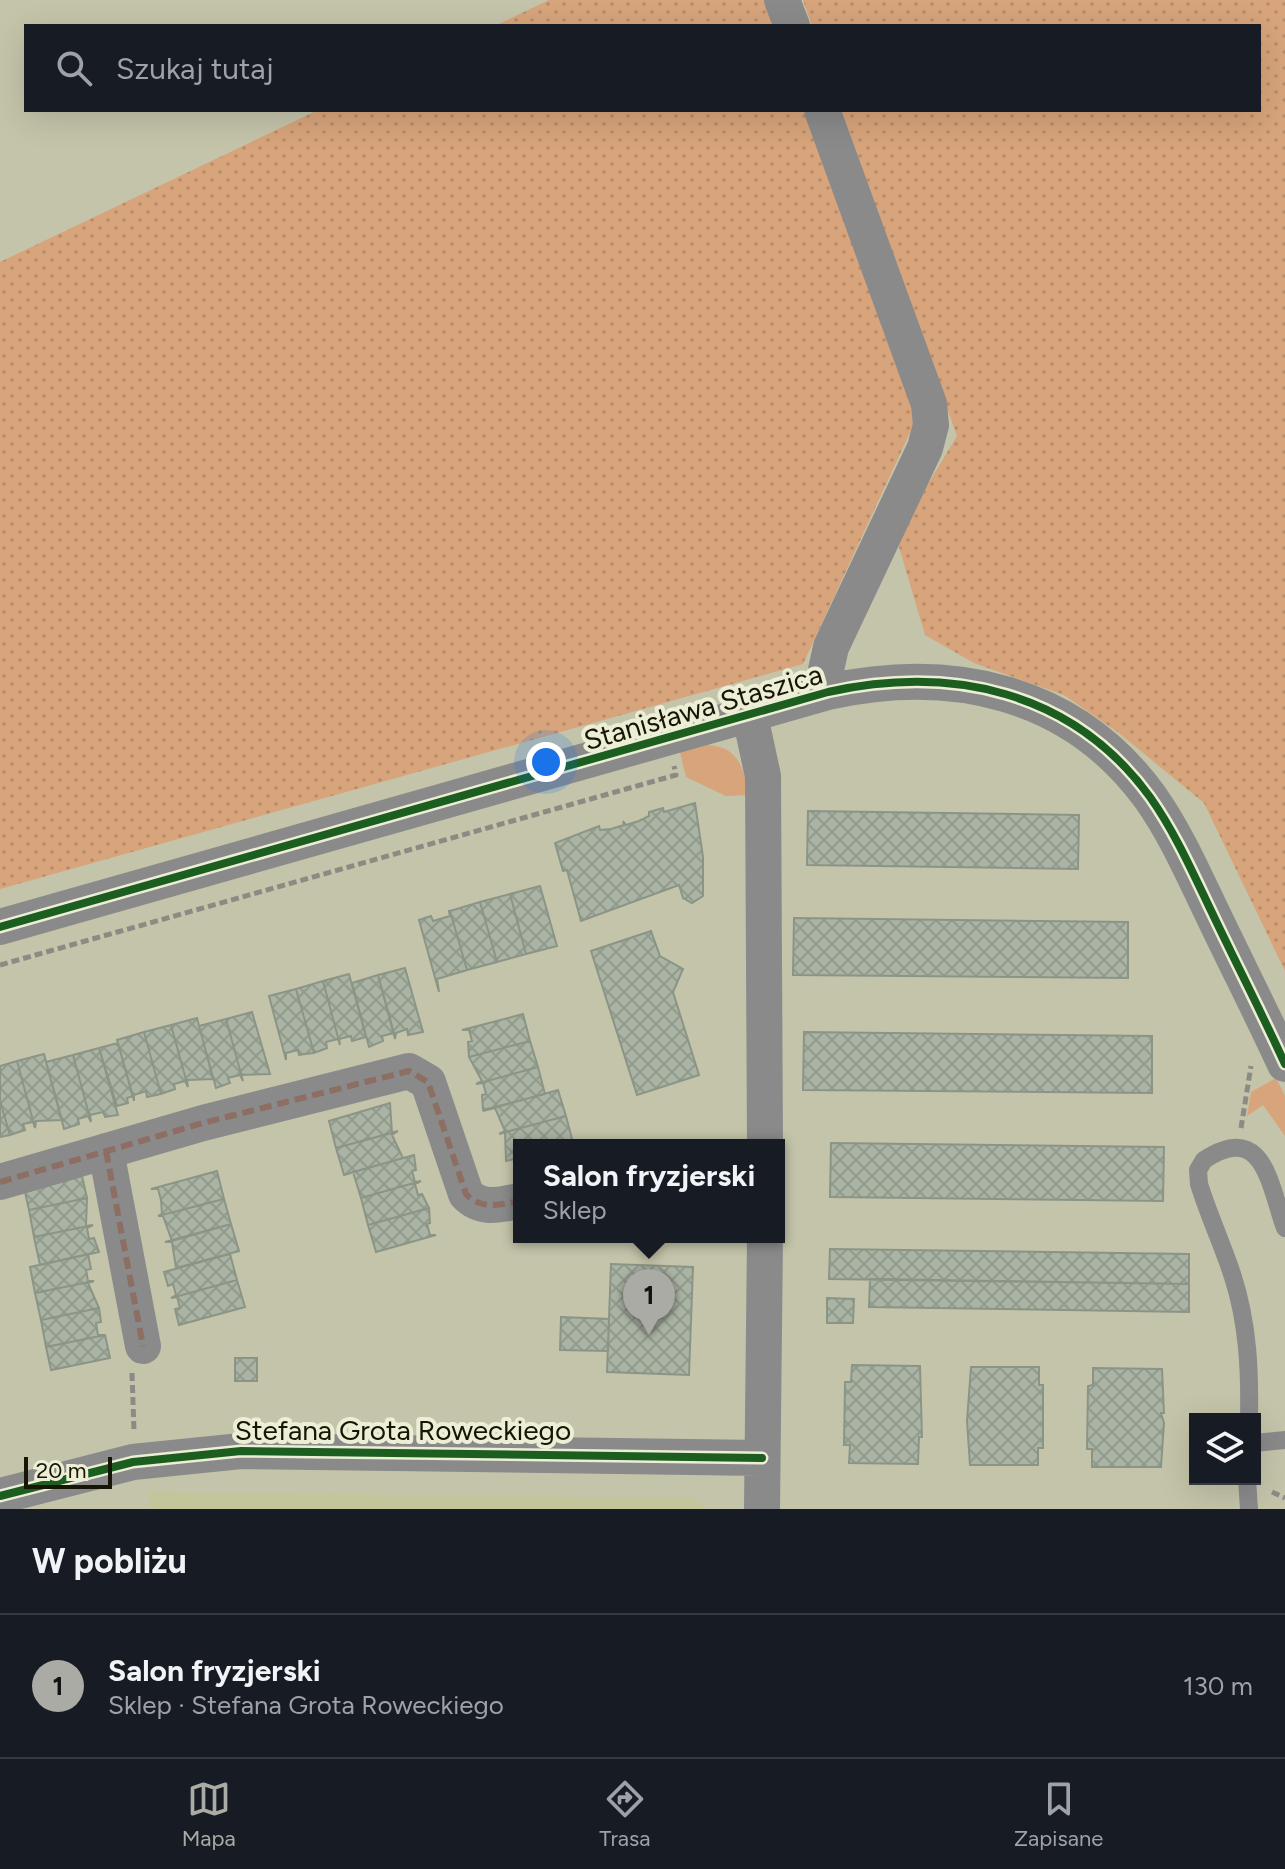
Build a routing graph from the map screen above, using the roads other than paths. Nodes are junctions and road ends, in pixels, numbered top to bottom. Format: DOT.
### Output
graph roads {
  1 [pos="782,0"];
  2 [pos="791,24"];
  3 [pos="823,112"];
  4 [pos="828,692"];
  5 [pos="750,716"];
  6 [pos="0,927"];
  7 [pos="1270,1060"];
  8 [pos="765,1139"];
  9 [pos="106,1151"];
  10 [pos="0,1182"];
  11 [pos="513,1202"];
  12 [pos="1285,1228"];
  13 [pos="765,1243"];
  14 [pos="143,1346"];
  15 [pos="1249,1413"];
  16 [pos="1285,1440"];
  17 [pos="1261,1442"];
  18 [pos="762,1458"];
  19 [pos="1247,1485"];
  20 [pos="0,1496"];
  21 [pos="762,1509"];
  22 [pos="1249,1509"];
  1 -- 2 [label="street"];
  3 -- 4 [label="street"];
  4 -- 5 [label="street, Stanisława Staszica"];
  4 -- 7 [label="street, Stanisława Staszica"];
  5 -- 6 [label="street, Stanisława Staszica"];
  5 -- 8 [label="street"];
  9 -- 10 [label="street"];
  9 -- 11 [label="street"];
  9 -- 14 [label="street"];
  12 -- 15 [label="lane"];
  13 -- 18 [label="street"];
  16 -- 17 [label="lane"];
  18 -- 20 [label="street, Stefana Grota Roweckiego"];
  18 -- 21 [label="street"];
  19 -- 22 [label="lane"];
}
